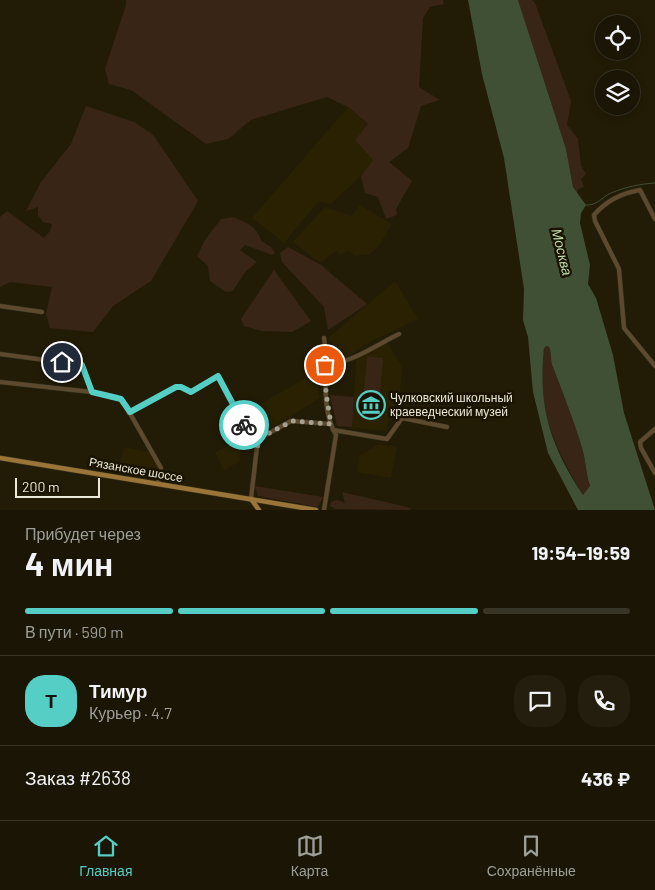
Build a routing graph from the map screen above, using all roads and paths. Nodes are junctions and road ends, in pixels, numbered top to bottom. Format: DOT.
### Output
graph roads {
  1 [pos="655,218"];
  2 [pos="0,306"];
  3 [pos="42,312"];
  4 [pos="399,334"];
  5 [pos="324,338"];
  6 [pos="0,354"];
  7 [pos="325,365"];
  8 [pos="655,366"];
  9 [pos="0,382"];
  10 [pos="92,392"];
  11 [pos="130,412"];
  12 [pos="331,424"];
  13 [pos="447,427"];
  14 [pos="333,430"];
  15 [pos="655,430"];
  16 [pos="257,447"];
  17 [pos="0,458"];
  18 [pos="655,473"];
  19 [pos="158,484"];
  20 [pos="251,499"];
  21 [pos="268,502"];
  22 [pos="260,510"];
  23 [pos="316,510"];
  24 [pos="324,510"];
  1 -- 8 [label="street"];
  2 -- 3 [label="street"];
  4 -- 7 [label="street"];
  5 -- 7 [label="street"];
  6 -- 10 [label="street"];
  7 -- 12 [label="street"];
  9 -- 10 [label="street"];
  10 -- 11 [label="street"];
  11 -- 16 [label="street"];
  11 -- 19 [label="street"];
  12 -- 14 [label="street"];
  12 -- 16 [label="street"];
  13 -- 14 [label="street"];
  14 -- 24 [label="street"];
  15 -- 18 [label="street"];
  16 -- 20 [label="street"];
  17 -- 19 [label="main road, Рязанское шоссе"];
  19 -- 20 [label="main road, Рязанское шоссе"];
  20 -- 21 [label="main road, Рязанское шоссе"];
  20 -- 22 [label="main road"];
  21 -- 22 [label="main road"];
  21 -- 23 [label="main road, Рязанское шоссе"];
}
